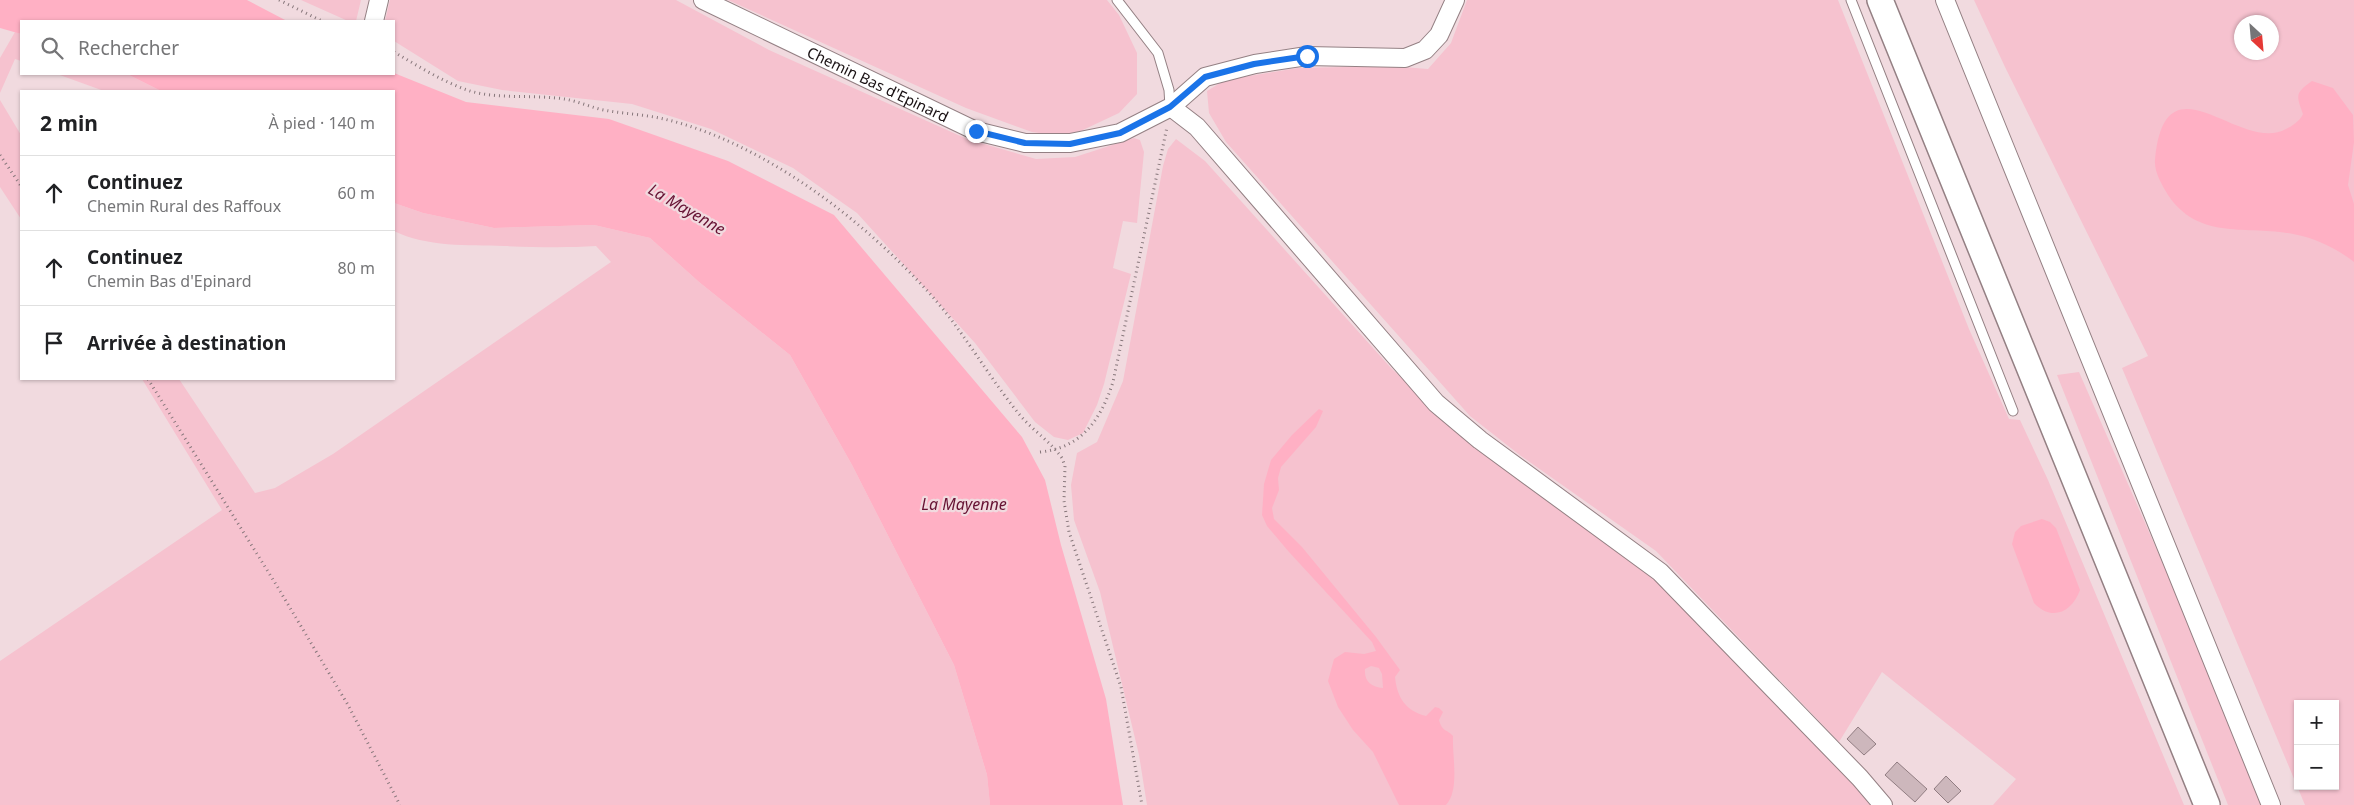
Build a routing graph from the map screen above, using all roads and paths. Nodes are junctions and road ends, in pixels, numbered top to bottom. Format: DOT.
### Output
graph roads {
  1 [pos="279,0"];
  2 [pos="379,0"];
  3 [pos="703,0"];
  4 [pos="1117,0"];
  5 [pos="1455,0"];
  6 [pos="1851,0"];
  7 [pos="1880,0"];
  8 [pos="1945,0"];
  9 [pos="320,20"];
  10 [pos="374,20"];
  11 [pos="395,53"];
  12 [pos="1170,107"];
  13 [pos="0,154"];
  14 [pos="20,184"];
  15 [pos="149,380"];
  16 [pos="2013,411"];
  17 [pos="1056,450"];
  18 [pos="1040,452"];
  19 [pos="400,805"];
  20 [pos="1142,805"];
  21 [pos="1884,805"];
  22 [pos="2207,805"];
  23 [pos="2271,805"];
  1 -- 9 [label="path"];
  2 -- 10 [label="street"];
  3 -- 12 [label="street, Chemin Bas d'Epinard"];
  4 -- 12 [label="lane"];
  5 -- 12 [label="street, Chemin Bas d'Epinard"];
  6 -- 16 [label="lane"];
  7 -- 22 [label="main road"];
  8 -- 23 [label="street"];
  11 -- 17 [label="path"];
  12 -- 17 [label="path"];
  12 -- 21 [label="street"];
  13 -- 14 [label="path"];
  15 -- 19 [label="path"];
  17 -- 18 [label="path"];
  17 -- 20 [label="path"];
}
